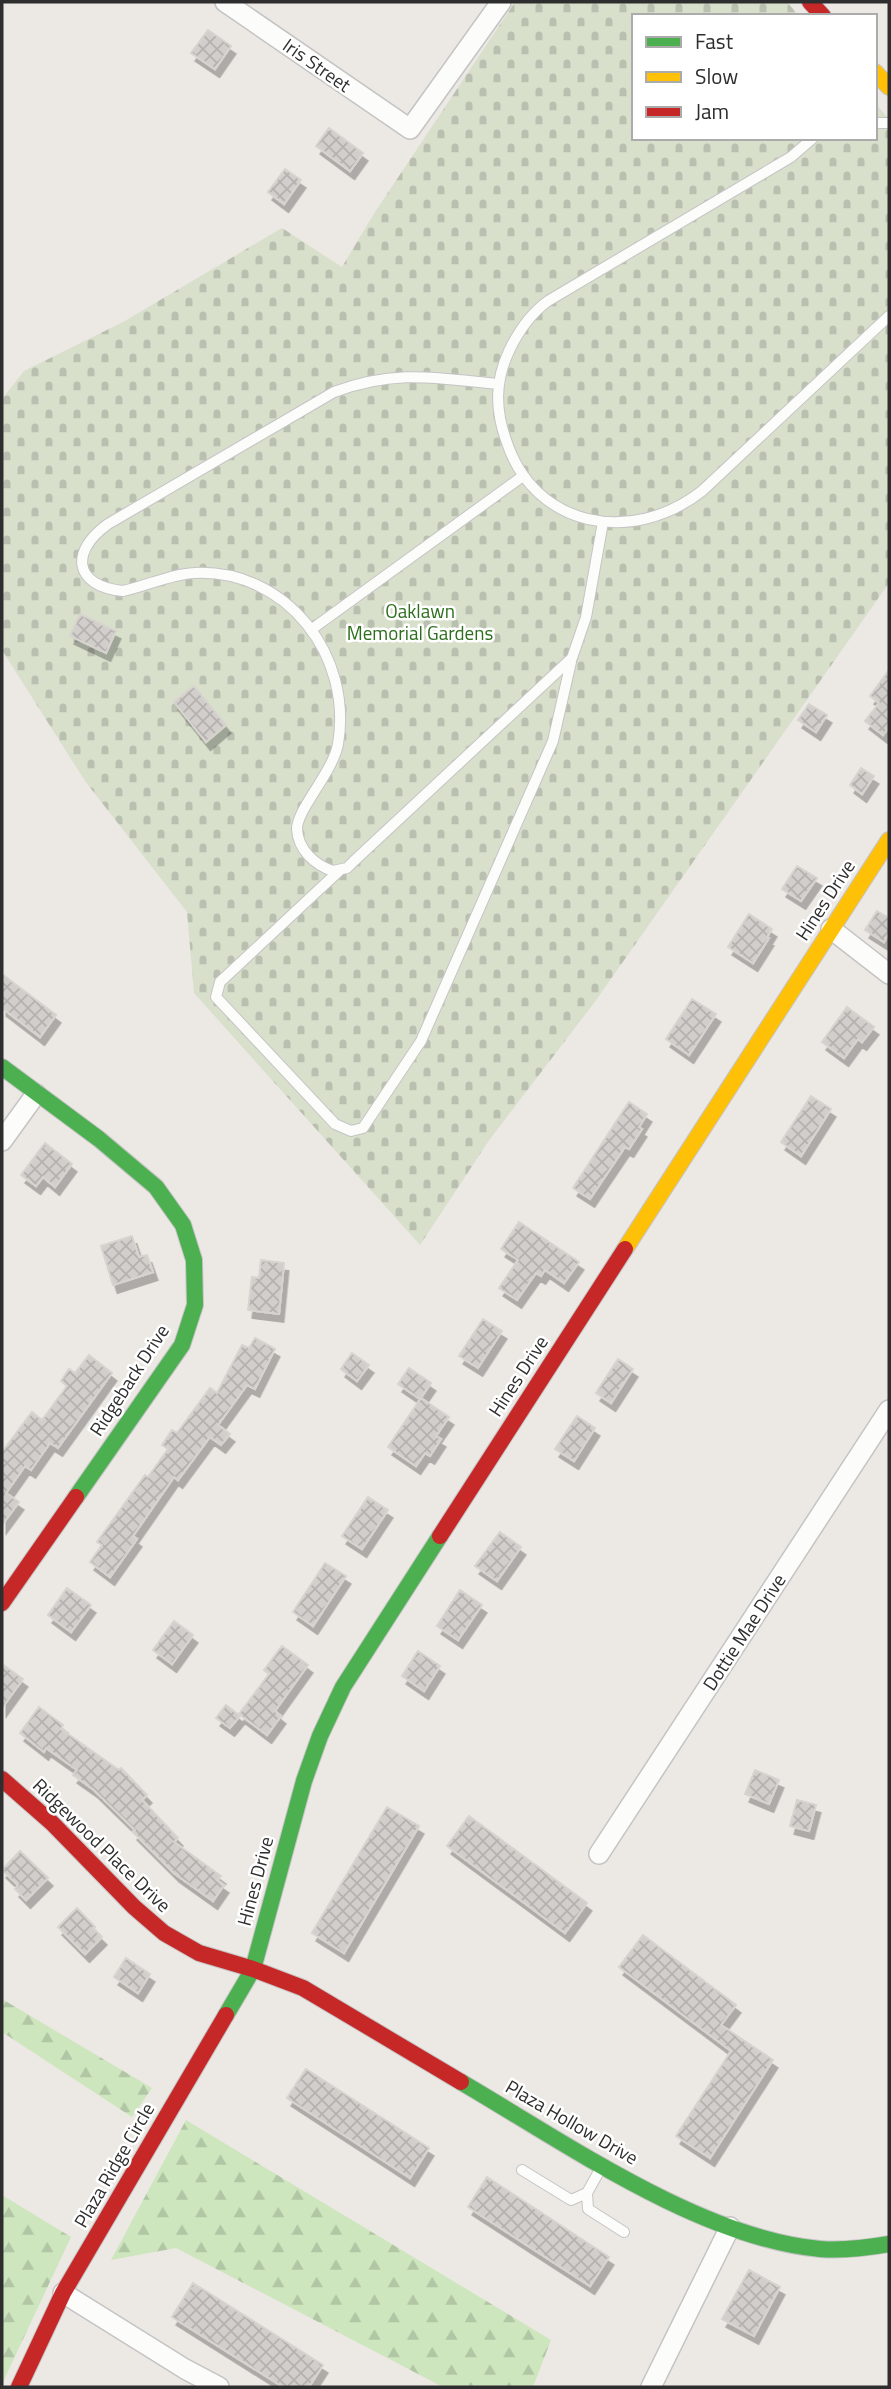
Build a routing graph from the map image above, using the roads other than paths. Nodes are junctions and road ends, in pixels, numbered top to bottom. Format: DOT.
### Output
graph roads {
  1 [pos="225,2"];
  2 [pos="501,2"];
  3 [pos="877,74"];
  4 [pos="889,87"];
  5 [pos="811,140"];
  6 [pos="889,316"];
  7 [pos="498,384"];
  8 [pos="523,476"];
  9 [pos="603,522"];
  10 [pos="312,629"];
  11 [pos="572,658"];
  12 [pos="889,840"];
  13 [pos="339,871"];
  14 [pos="831,929"];
  15 [pos="889,974"];
  16 [pos="2,1067"];
  17 [pos="36,1094"];
  18 [pos="2,1141"];
  19 [pos="889,1410"];
  20 [pos="2,1603"];
  21 [pos="2,1779"];
  22 [pos="599,1854"];
  23 [pos="253,1969"];
  24 [pos="603,2165"];
  25 [pos="522,2170"];
  26 [pos="587,2193"];
  27 [pos="730,2227"];
  28 [pos="624,2232"];
  29 [pos="889,2244"];
  30 [pos="63,2293"];
  31 [pos="19,2387"];
  32 [pos="219,2387"];
  33 [pos="651,2387"];
  1 -- 2 [label="street, Iris Street"];
  3 -- 4 [label="street"];
  5 -- 7 [label="lane"];
  6 -- 9 [label="lane"];
  7 -- 8 [label="lane"];
  7 -- 10 [label="lane"];
  8 -- 9 [label="lane"];
  8 -- 10 [label="lane"];
  9 -- 11 [label="lane"];
  10 -- 13 [label="lane"];
  11 -- 13 [label="lane"];
  11 -- 13 [label="lane"];
  12 -- 14 [label="street, Hines Drive"];
  14 -- 15 [label="street"];
  14 -- 23 [label="street, Hines Drive"];
  16 -- 17 [label="street, Ridgeback Drive"];
  17 -- 18 [label="street"];
  17 -- 20 [label="street, Ridgeback Drive"];
  19 -- 22 [label="street, Dottie Mae Drive"];
  21 -- 23 [label="street, Ridgewood Place Drive"];
  23 -- 24 [label="street, Plaza Hollow Drive"];
  23 -- 30 [label="street, Plaza Ridge Circle"];
  24 -- 26 [label="lane"];
  24 -- 27 [label="street, Plaza Hollow Drive"];
  25 -- 26 [label="lane"];
  26 -- 28 [label="lane"];
  27 -- 29 [label="street, Plaza Hollow Drive"];
  27 -- 33 [label="street"];
  30 -- 31 [label="street, Plaza Ridge Circle"];
  30 -- 32 [label="street"];
}
